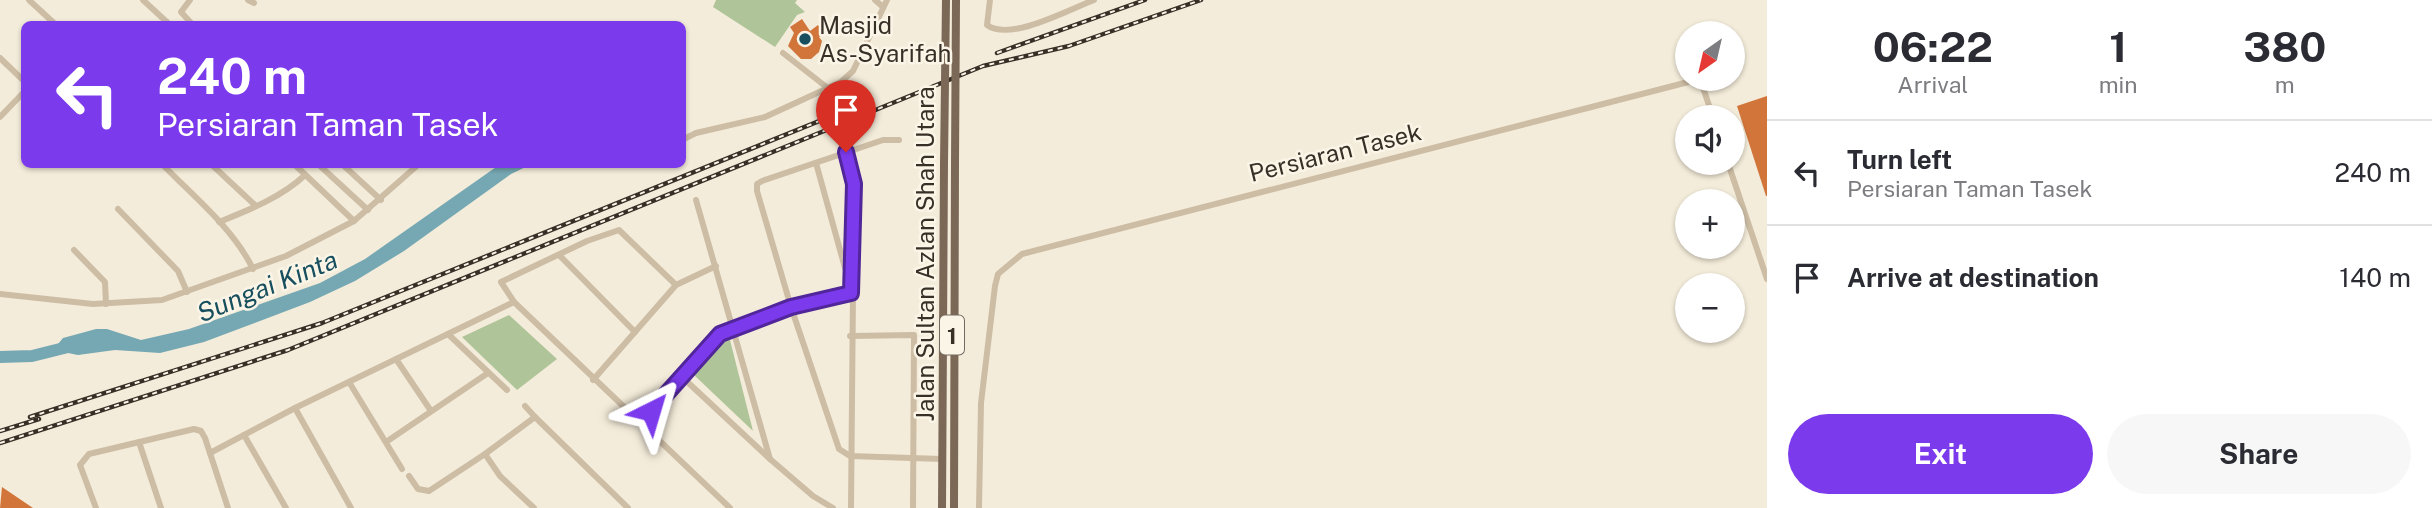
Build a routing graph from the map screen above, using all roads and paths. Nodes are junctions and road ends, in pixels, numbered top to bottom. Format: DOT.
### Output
graph roads {
  1 [pos="29,0"];
  2 [pos="143,0"];
  3 [pos="190,0"];
  4 [pos="875,0"];
  5 [pos="887,0"];
  6 [pos="946,0"];
  7 [pos="956,0"];
  8 [pos="990,0"];
  9 [pos="1094,0"];
  10 [pos="883,8"];
  11 [pos="52,21"];
  12 [pos="166,21"];
  13 [pos="189,21"];
  14 [pos="783,53"];
  15 [pos="0,58"];
  16 [pos="21,78"];
  17 [pos="1675,85"];
  18 [pos="829,89"];
  19 [pos="21,95"];
  20 [pos="0,117"];
  21 [pos="686,138"];
  22 [pos="899,140"];
  23 [pos="846,152"];
  24 [pos="816,163"];
  25 [pos="168,168"];
  26 [pos="215,168"];
  27 [pos="298,168"];
  28 [pos="322,168"];
  29 [pos="346,168"];
  30 [pos="415,168"];
  31 [pos="305,175"];
  32 [pos="1732,175"];
  33 [pos="381,200"];
  34 [pos="696,200"];
  35 [pos="256,206"];
  36 [pos="118,209"];
  37 [pos="368,210"];
  38 [pos="354,221"];
  39 [pos="219,222"];
  40 [pos="839,241"];
  41 [pos="851,244"];
  42 [pos="74,250"];
  43 [pos="559,255"];
  44 [pos="716,266"];
  45 [pos="253,269"];
  46 [pos="850,273"];
  47 [pos="1767,279"];
  48 [pos="676,285"];
  49 [pos="187,292"];
  50 [pos="851,293"];
  51 [pos="0,295"];
  52 [pos="514,302"];
  53 [pos="106,304"];
  54 [pos="791,307"];
  55 [pos="735,327"];
  56 [pos="635,331"];
  57 [pos="448,334"];
  58 [pos="850,336"];
  59 [pos="396,359"];
  60 [pos="488,373"];
  61 [pos="681,376"];
  62 [pos="593,380"];
  63 [pos="349,382"];
  64 [pos="507,390"];
  65 [pos="525,406"];
  66 [pos="295,408"];
  67 [pos="431,411"];
  68 [pos="535,418"];
  69 [pos="640,424"];
  70 [pos="244,435"];
  71 [pos="139,442"];
  72 [pos="386,442"];
  73 [pos="210,453"];
  74 [pos="485,454"];
  75 [pos="850,456"];
  76 [pos="770,458"];
  77 [pos="914,459"];
  78 [pos="942,459"];
  79 [pos="402,468"];
  80 [pos="409,475"];
  81 [pos="725,506"];
  82 [pos="96,508"];
  83 [pos="161,508"];
  84 [pos="228,508"];
  85 [pos="286,508"];
  86 [pos="351,508"];
  87 [pos="534,508"];
  88 [pos="628,508"];
  89 [pos="832,508"];
  90 [pos="844,508"];
  91 [pos="851,508"];
  92 [pos="913,508"];
  93 [pos="942,508"];
  94 [pos="954,508"];
  95 [pos="979,508"];
  1 -- 11 [label="street"];
  2 -- 12 [label="street"];
  3 -- 13 [label="street"];
  4 -- 10 [label="street"];
  5 -- 10 [label="street"];
  6 -- 78 [label="main road, Jalan Sultan Azlan Shah Utara / 1, bridge"];
  7 -- 94 [label="main road, Jalan Sultan Azlan Shah Utara / 1, bridge"];
  8 -- 9 [label="street"];
  10 -- 18 [label="street"];
  14 -- 18 [label="street"];
  15 -- 16 [label="street"];
  17 -- 95 [label="street, Persiaran Tasek"];
  18 -- 21 [label="street"];
  19 -- 20 [label="street"];
  22 -- 23 [label="street"];
  23 -- 24 [label="street"];
  23 -- 41 [label="street"];
  24 -- 40 [label="street"];
  24 -- 54 [label="street"];
  25 -- 39 [label="street"];
  26 -- 35 [label="street"];
  27 -- 31 [label="street"];
  28 -- 37 [label="street"];
  29 -- 33 [label="street"];
  30 -- 33 [label="street"];
  31 -- 35 [label="street"];
  31 -- 38 [label="street"];
  32 -- 47 [label="street"];
  33 -- 37 [label="street"];
  34 -- 44 [label="street"];
  35 -- 39 [label="street"];
  36 -- 49 [label="street"];
  37 -- 38 [label="street"];
  38 -- 45 [label="street"];
  39 -- 45 [label="street"];
  40 -- 41 [label="street"];
  40 -- 46 [label="street"];
  41 -- 46 [label="street"];
  42 -- 53 [label="street"];
  43 -- 48 [label="street"];
  43 -- 52 [label="street"];
  43 -- 56 [label="street"];
  44 -- 48 [label="street"];
  44 -- 55 [label="street"];
  45 -- 49 [label="street"];
  46 -- 50 [label="street"];
  48 -- 56 [label="street"];
  49 -- 53 [label="street"];
  50 -- 54 [label="street"];
  50 -- 58 [label="street"];
  51 -- 53 [label="street"];
  52 -- 57 [label="street"];
  52 -- 62 [label="street"];
  54 -- 55 [label="street"];
  54 -- 75 [label="street"];
  55 -- 61 [label="street"];
  55 -- 76 [label="street"];
  56 -- 62 [label="street"];
  57 -- 59 [label="street"];
  57 -- 60 [label="street"];
  58 -- 75 [label="street"];
  58 -- 77 [label="street"];
  59 -- 63 [label="street"];
  59 -- 67 [label="street"];
  60 -- 64 [label="street"];
  60 -- 67 [label="street"];
  61 -- 69 [label="street"];
  61 -- 76 [label="street"];
  62 -- 69 [label="street"];
  63 -- 66 [label="street"];
  63 -- 72 [label="street"];
  65 -- 68 [label="street"];
  66 -- 70 [label="street"];
  66 -- 86 [label="street"];
  67 -- 72 [label="street"];
  68 -- 74 [label="street"];
  68 -- 88 [label="street"];
  69 -- 81 [label="street"];
  70 -- 73 [label="street"];
  70 -- 85 [label="street"];
  71 -- 73 [label="street"];
  71 -- 82 [label="street"];
  71 -- 83 [label="street"];
  72 -- 79 [label="street"];
  73 -- 84 [label="street"];
  74 -- 80 [label="street"];
  74 -- 87 [label="street"];
  75 -- 77 [label="street"];
  75 -- 91 [label="street"];
  76 -- 89 [label="street"];
  77 -- 78 [label="street"];
  77 -- 92 [label="street"];
  78 -- 93 [label="main road, Jalan Sultan Azlan Shah Utara / 1"];
  90 -- 91 [label="street"];
}
